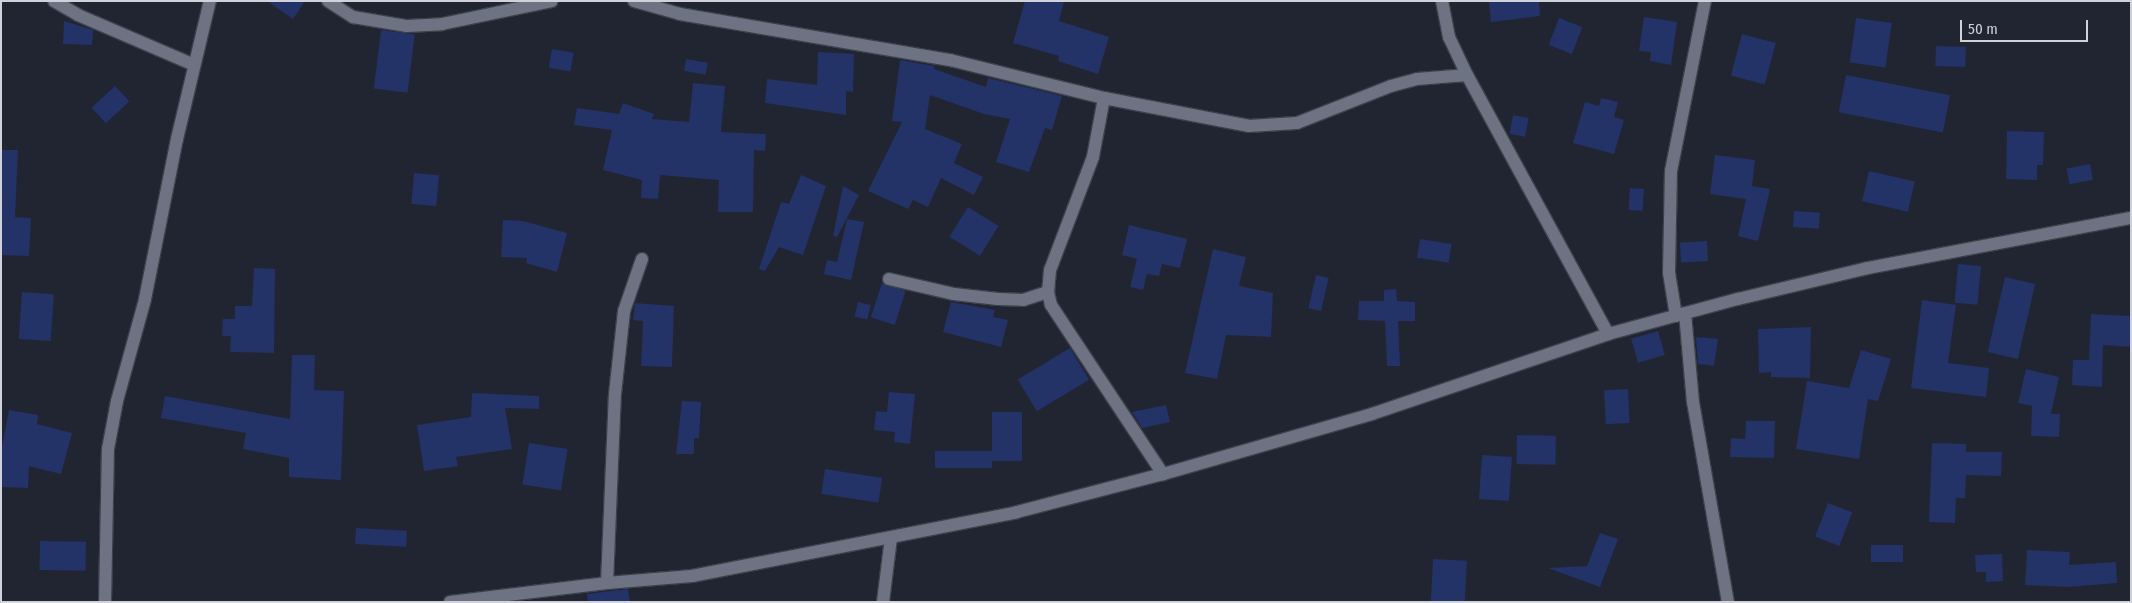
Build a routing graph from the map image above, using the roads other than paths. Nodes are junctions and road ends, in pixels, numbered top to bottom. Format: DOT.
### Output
graph roads {
  1 [pos="54,1"];
  2 [pos="210,1"];
  3 [pos="328,1"];
  4 [pos="552,1"];
  5 [pos="634,1"];
  6 [pos="1442,1"];
  7 [pos="1705,1"];
  8 [pos="194,65"];
  9 [pos="1466,75"];
  10 [pos="1104,98"];
  11 [pos="2131,218"];
  12 [pos="642,259"];
  13 [pos="889,279"];
  14 [pos="1048,292"];
  15 [pos="1680,314"];
  16 [pos="1608,334"];
  17 [pos="1163,474"];
  18 [pos="891,538"];
  19 [pos="607,583"];
  20 [pos="105,602"];
  21 [pos="450,602"];
  22 [pos="883,602"];
  23 [pos="1728,602"];
  1 -- 8 [label="street"];
  2 -- 8 [label="street"];
  3 -- 4 [label="street"];
  5 -- 10 [label="street"];
  6 -- 9 [label="street"];
  7 -- 15 [label="street"];
  8 -- 20 [label="street"];
  9 -- 10 [label="street"];
  9 -- 16 [label="street"];
  10 -- 14 [label="street"];
  11 -- 15 [label="street"];
  12 -- 19 [label="street"];
  13 -- 14 [label="street"];
  14 -- 17 [label="street"];
  15 -- 16 [label="street"];
  15 -- 23 [label="street"];
  16 -- 17 [label="street"];
  17 -- 18 [label="street"];
  18 -- 19 [label="street"];
  18 -- 22 [label="street"];
  19 -- 21 [label="street"];
}
